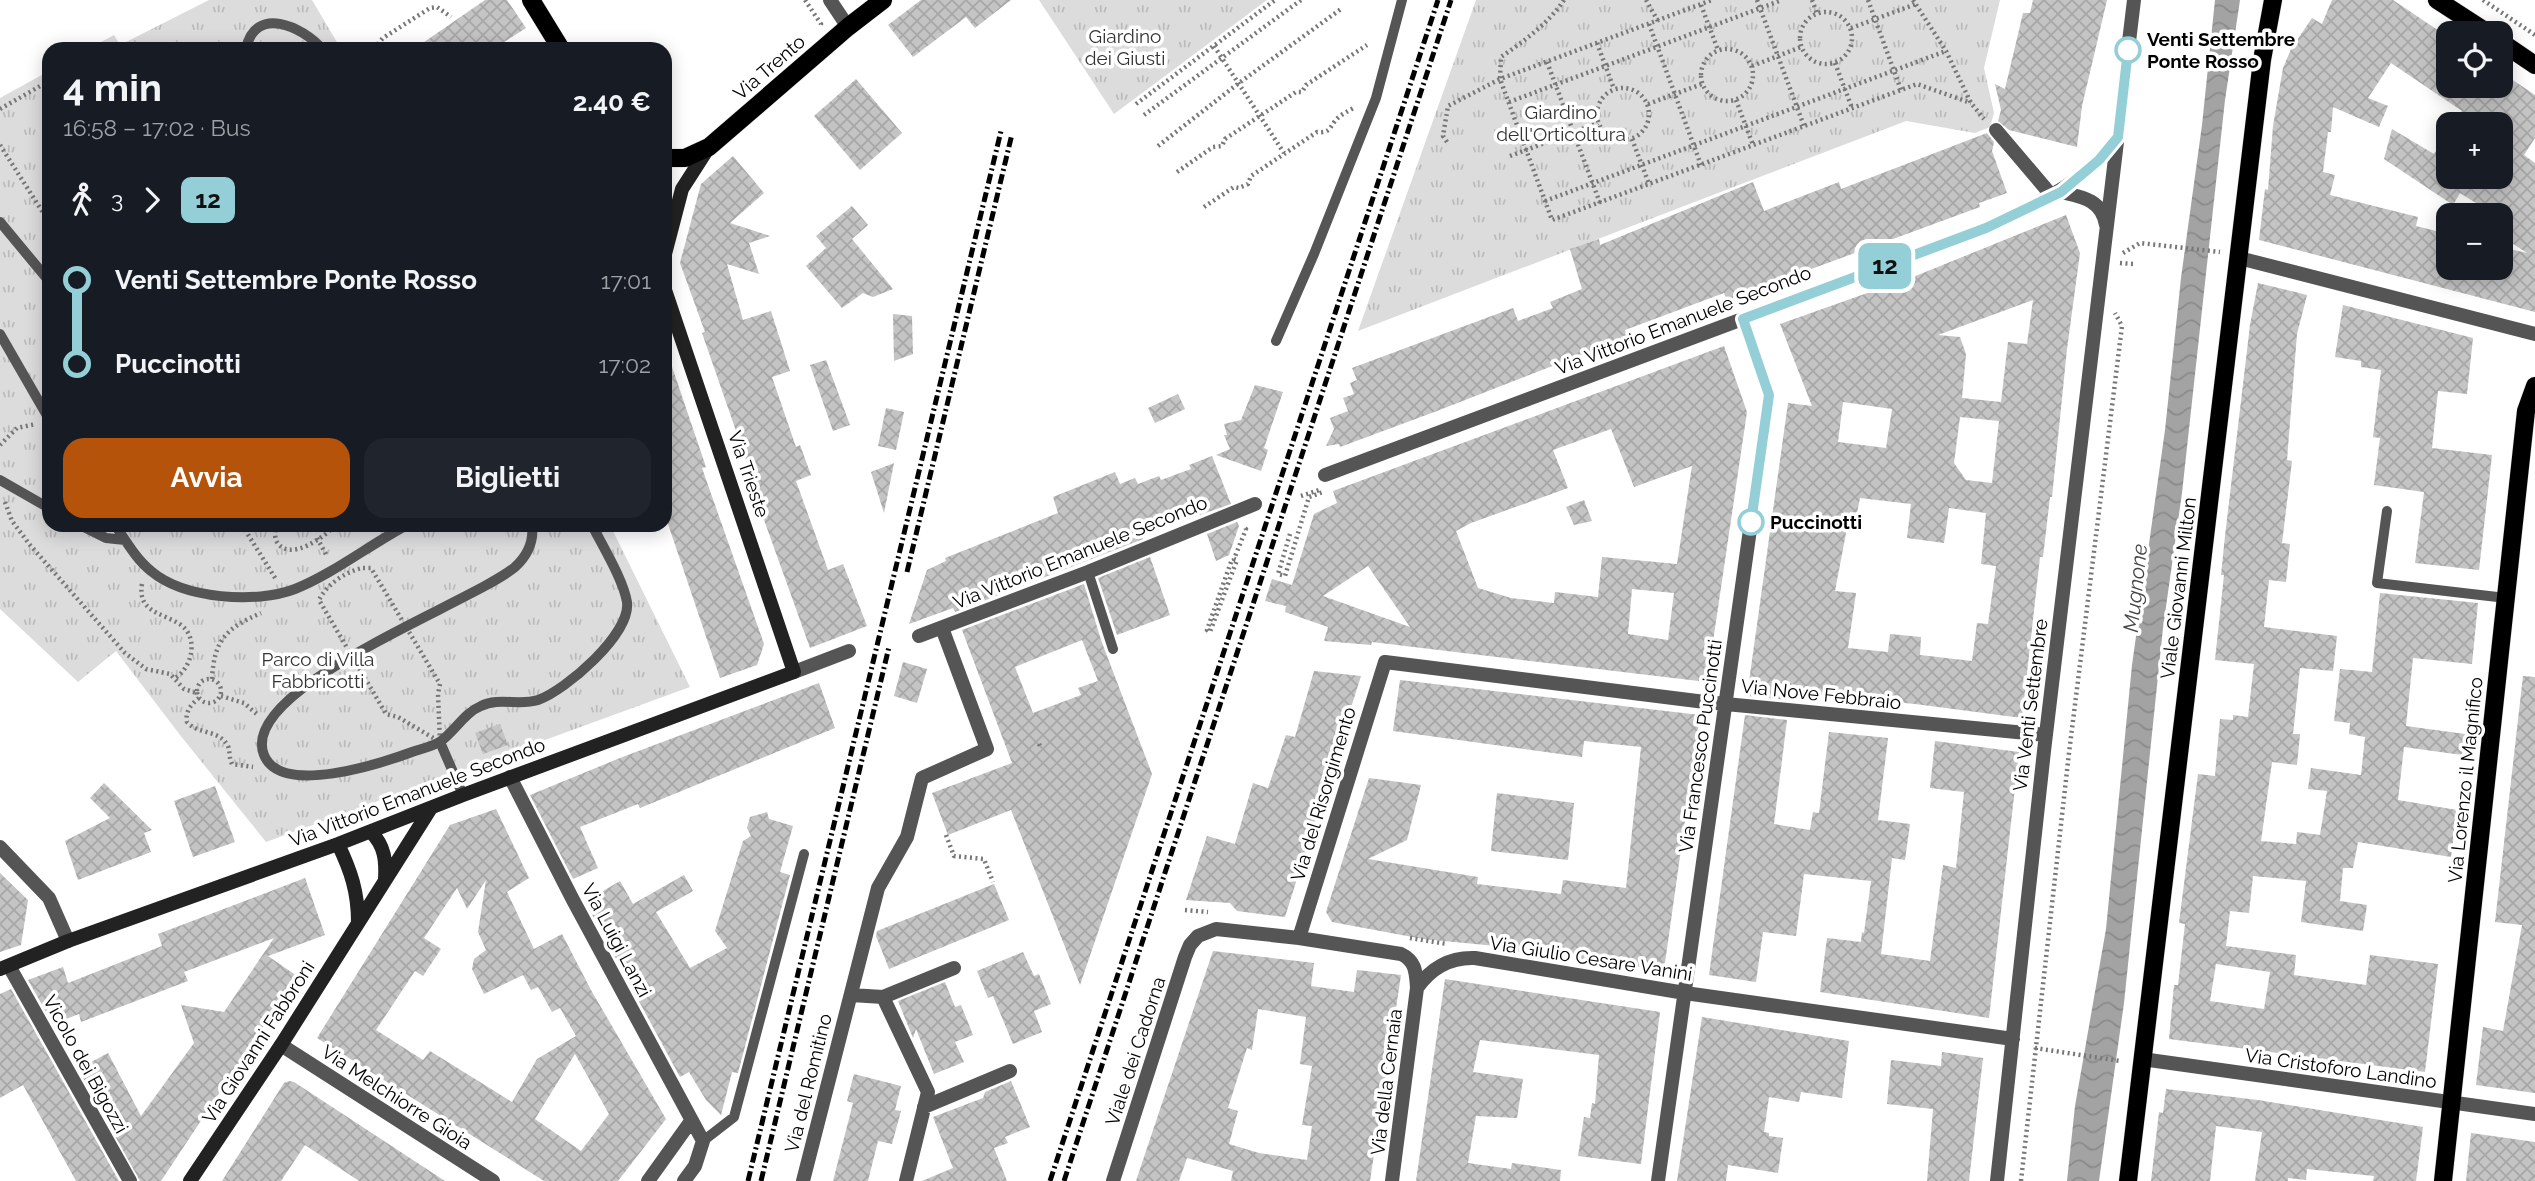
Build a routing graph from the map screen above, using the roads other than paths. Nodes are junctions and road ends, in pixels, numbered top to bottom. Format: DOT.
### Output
graph roads {
  1 [pos="531,0"];
  2 [pos="831,0"];
  3 [pos="883,0"];
  4 [pos="1402,0"];
  5 [pos="2134,0"];
  6 [pos="2273,0"];
  7 [pos="2437,0"];
  8 [pos="2469,21"];
  9 [pos="848,27"];
  10 [pos="249,42"];
  11 [pos="313,42"];
  12 [pos="557,42"];
  13 [pos="2513,50"];
  14 [pos="2535,65"];
  15 [pos="1996,130"];
  16 [pos="2118,137"];
  17 [pos="709,147"];
  18 [pos="672,159"];
  19 [pos="2057,194"];
  20 [pos="0,222"];
  21 [pos="672,227"];
  22 [pos="2108,234"];
  23 [pos="2239,258"];
  24 [pos="42,273"];
  25 [pos="672,311"];
  26 [pos="1743,319"];
  27 [pos="0,334"];
  28 [pos="2535,334"];
  29 [pos="1276,341"];
  30 [pos="2535,386"];
  31 [pos="2530,412"];
  32 [pos="42,416"];
  33 [pos="3,482"];
  34 [pos="1324,485"];
  35 [pos="42,504"];
  36 [pos="1255,504"];
  37 [pos="2386,512"];
  38 [pos="94,532"];
  39 [pos="120,532"];
  40 [pos="395,532"];
  41 [pos="532,532"];
  42 [pos="595,532"];
  43 [pos="125,540"];
  44 [pos="1088,572"];
  45 [pos="2506,598"];
  46 [pos="942,628"];
  47 [pos="919,636"];
  48 [pos="1113,649"];
  49 [pos="849,652"];
  50 [pos="1385,662"];
  51 [pos="794,671"];
  52 [pos="1725,704"];
  53 [pos="2046,735"];
  54 [pos="440,742"];
  55 [pos="510,777"];
  56 [pos="463,795"];
  57 [pos="432,808"];
  58 [pos="371,832"];
  59 [pos="338,844"];
  60 [pos="0,847"];
  61 [pos="804,854"];
  62 [pos="385,880"];
  63 [pos="358,923"];
  64 [pos="1299,938"];
  65 [pos="68,941"];
  66 [pos="4,967"];
  67 [pos="954,968"];
  68 [pos="1417,988"];
  69 [pos="1685,993"];
  70 [pos="851,995"];
  71 [pos="883,998"];
  72 [pos="2012,1039"];
  73 [pos="281,1045"];
  74 [pos="2142,1059"];
  75 [pos="1010,1071"];
  76 [pos="2452,1103"];
  77 [pos="924,1107"];
  78 [pos="2535,1114"];
  79 [pos="691,1121"];
  80 [pos="703,1141"];
  81 [pos="130,1181"];
  82 [pos="190,1181"];
  83 [pos="493,1181"];
  84 [pos="648,1181"];
  85 [pos="684,1181"];
  86 [pos="803,1181"];
  87 [pos="905,1181"];
  88 [pos="1113,1181"];
  89 [pos="1392,1181"];
  90 [pos="1658,1181"];
  91 [pos="1997,1181"];
  92 [pos="2128,1181"];
  93 [pos="2443,1181"];
  1 -- 12 [label="main road"];
  2 -- 9 [label="street"];
  3 -- 9 [label="main road, Via Trento"];
  4 -- 29 [label="lane"];
  5 -- 16 [label="street, Via Venti Settembre"];
  6 -- 23 [label="main road, Viale Giovanni Milton"];
  7 -- 8 [label="main road"];
  9 -- 17 [label="main road, Via Trento"];
  10 -- 11 [label="lane"];
  13 -- 14 [label="main road"];
  15 -- 19 [label="street"];
  16 -- 19 [label="street, Via Vittorio Emanuele Secondo"];
  16 -- 22 [label="street, Via Venti Settembre"];
  17 -- 18 [label="main road, Via Trento"];
  17 -- 21 [label="street"];
  19 -- 22 [label="street"];
  19 -- 26 [label="street, Via Vittorio Emanuele Secondo"];
  20 -- 24 [label="lane"];
  22 -- 53 [label="street, Via Venti Settembre"];
  23 -- 28 [label="street"];
  23 -- 74 [label="main road, Viale Giovanni Milton"];
  25 -- 51 [label="street, Via Trieste"];
  26 -- 34 [label="street, Via Vittorio Emanuele Secondo"];
  26 -- 52 [label="street, Via Francesco Puccinotti"];
  27 -- 32 [label="lane"];
  30 -- 31 [label="main road, Via Lorenzo il Magnifico"];
  31 -- 45 [label="main road, Via Lorenzo il Magnifico"];
  33 -- 35 [label="lane"];
  36 -- 44 [label="street, Via Vittorio Emanuele Secondo"];
  37 -- 45 [label="lane"];
  38 -- 43 [label="lane"];
  39 -- 43 [label="lane"];
  40 -- 43 [label="lane"];
  41 -- 54 [label="lane"];
  42 -- 54 [label="lane"];
  44 -- 46 [label="street, Via Vittorio Emanuele Secondo"];
  44 -- 48 [label="lane"];
  45 -- 76 [label="main road, Via Lorenzo il Magnifico"];
  46 -- 47 [label="street, Via Vittorio Emanuele Secondo"];
  46 -- 70 [label="street, Via del Romitino"];
  49 -- 51 [label="street, Via Vittorio Emanuele Secondo"];
  50 -- 52 [label="street, Via Nove Febbraio"];
  50 -- 64 [label="street, Via del Risorgimento"];
  51 -- 55 [label="street, Via Vittorio Emanuele Secondo"];
  52 -- 53 [label="street, Via Nove Febbraio"];
  52 -- 69 [label="street, Via Francesco Puccinotti"];
  53 -- 72 [label="street, Via Venti Settembre"];
  54 -- 56 [label="lane"];
  55 -- 56 [label="street, Via Vittorio Emanuele Secondo"];
  55 -- 79 [label="street, Via Luigi Lanzi"];
  56 -- 57 [label="street, Via Vittorio Emanuele Secondo"];
  57 -- 58 [label="street, Via Vittorio Emanuele Secondo"];
  57 -- 62 [label="street, Via Giovanni Fabbroni"];
  58 -- 59 [label="street, Via Vittorio Emanuele Secondo"];
  58 -- 62 [label="street"];
  59 -- 63 [label="street"];
  59 -- 65 [label="street, Via Vittorio Emanuele Secondo"];
  60 -- 65 [label="street"];
  61 -- 80 [label="lane"];
  62 -- 63 [label="street, Via Giovanni Fabbroni"];
  63 -- 73 [label="street, Via Giovanni Fabbroni"];
  64 -- 68 [label="street"];
  64 -- 88 [label="street, Viale dei Cadorna"];
  65 -- 66 [label="street, Via Vittorio Emanuele Secondo"];
  66 -- 81 [label="street, Vicolo dei Bigozzi"];
  67 -- 71 [label="street, Via del Romitino"];
  68 -- 69 [label="street, Via Giulio Cesare Vanini"];
  68 -- 89 [label="street, Via della Cernaia"];
  69 -- 72 [label="street, Via Giulio Cesare Vanini"];
  69 -- 90 [label="street, Via Francesco Puccinotti"];
  70 -- 71 [label="street, Via del Romitino"];
  70 -- 86 [label="street, Via del Romitino"];
  71 -- 77 [label="street"];
  72 -- 91 [label="street, Via Venti Settembre"];
  73 -- 82 [label="street, Via Giovanni Fabbroni"];
  73 -- 83 [label="street, Via Melchiorre Gioia"];
  74 -- 76 [label="street, Via Cristoforo Landino"];
  74 -- 92 [label="main road, Viale Giovanni Milton"];
  75 -- 77 [label="street"];
  76 -- 78 [label="street, Via Cristoforo Landino"];
  76 -- 93 [label="main road, Via Lorenzo il Magnifico"];
  77 -- 87 [label="street"];
  79 -- 80 [label="street, Via Luigi Lanzi"];
  79 -- 84 [label="street"];
  80 -- 85 [label="street"];
}
